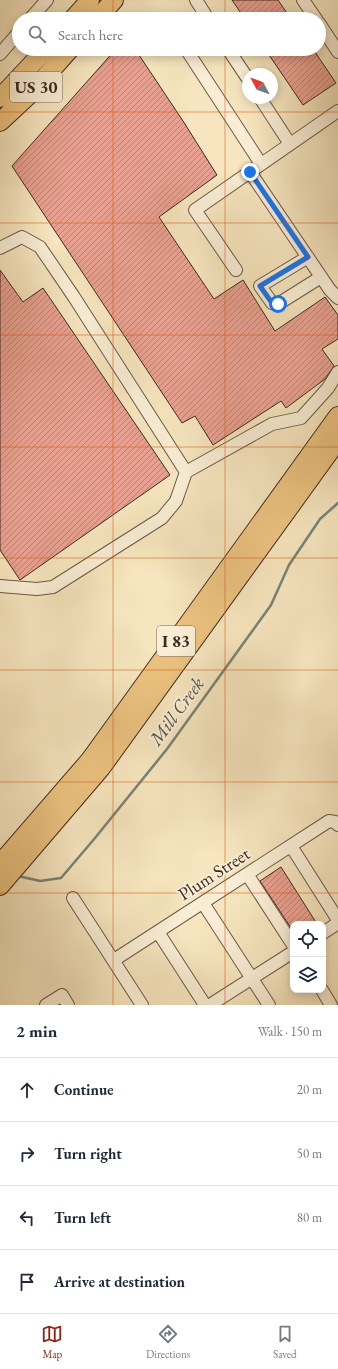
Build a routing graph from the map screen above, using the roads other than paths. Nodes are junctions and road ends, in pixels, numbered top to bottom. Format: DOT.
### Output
graph roads {
  1 [pos="47,0"];
  2 [pos="90,0"];
  3 [pos="114,0"];
  4 [pos="196,0"];
  5 [pos="304,0"];
  6 [pos="36,12"];
  7 [pos="79,12"];
  8 [pos="103,12"];
  9 [pos="204,12"];
  10 [pos="312,12"];
  11 [pos="326,34"];
  12 [pos="12,40"];
  13 [pos="338,52"];
  14 [pos="0,54"];
  15 [pos="39,56"];
  16 [pos="64,56"];
  17 [pos="191,56"];
  18 [pos="233,56"];
  19 [pos="242,70"];
  20 [pos="0,98"];
  21 [pos="264,104"];
  22 [pos="338,111"];
  23 [pos="0,122"];
  24 [pos="290,144"];
  25 [pos="261,164"];
  26 [pos="250,172"];
  27 [pos="0,248"];
  28 [pos="308,257"];
  29 [pos="236,270"];
  30 [pos="321,277"];
  31 [pos="338,298"];
  32 [pos="338,372"];
  33 [pos="338,416"];
  34 [pos="338,440"];
  35 [pos="186,472"];
  36 [pos="0,586"];
  37 [pos="336,823"];
  38 [pos="291,846"];
  39 [pos="9,861"];
  40 [pos="247,874"];
  41 [pos="0,886"];
  42 [pos="73,898"];
  43 [pos="203,903"];
  44 [pos="338,920"];
  45 [pos="338,923"];
  46 [pos="326,931"];
  47 [pos="158,932"];
  48 [pos="290,940"];
  49 [pos="290,954"];
  50 [pos="114,960"];
  51 [pos="252,978"];
  52 [pos="324,993"];
  53 [pos="46,1005"];
  54 [pos="68,1005"];
  55 [pos="142,1005"];
  56 [pos="205,1005"];
  57 [pos="210,1005"];
  58 [pos="269,1005"];
  59 [pos="331,1005"];
  1 -- 6 [label="street"];
  2 -- 7 [label="highway"];
  3 -- 8 [label="highway"];
  4 -- 9 [label="street"];
  5 -- 10 [label="street"];
  11 -- 13 [label="street"];
  12 -- 14 [label="street"];
  15 -- 20 [label="highway, US 30"];
  16 -- 23 [label="highway, US 30"];
  17 -- 25 [label="street"];
  18 -- 19 [label="street"];
  21 -- 24 [label="street"];
  22 -- 24 [label="street"];
  24 -- 25 [label="street"];
  25 -- 26 [label="street"];
  26 -- 28 [label="street"];
  26 -- 29 [label="street"];
  27 -- 35 [label="street"];
  28 -- 30 [label="street"];
  28 -- 30 [label="street"];
  30 -- 31 [label="street"];
  32 -- 35 [label="street"];
  33 -- 39 [label="highway, I 83"];
  34 -- 39 [label="highway, I 83"];
  35 -- 36 [label="street"];
  37 -- 38 [label="street, Plum Street"];
  38 -- 40 [label="street, Plum Street"];
  38 -- 44 [label="street"];
  39 -- 41 [label="highway, I 83"];
  40 -- 43 [label="street, Plum Street"];
  40 -- 48 [label="street"];
  42 -- 50 [label="street"];
  43 -- 47 [label="street, Plum Street"];
  43 -- 51 [label="street"];
  45 -- 46 [label="street"];
  47 -- 50 [label="street, Plum Street"];
  47 -- 56 [label="street"];
  49 -- 51 [label="street"];
  50 -- 55 [label="street"];
  51 -- 57 [label="street"];
  51 -- 58 [label="street"];
  52 -- 59 [label="street"];
  53 -- 54 [label="street"];
}
